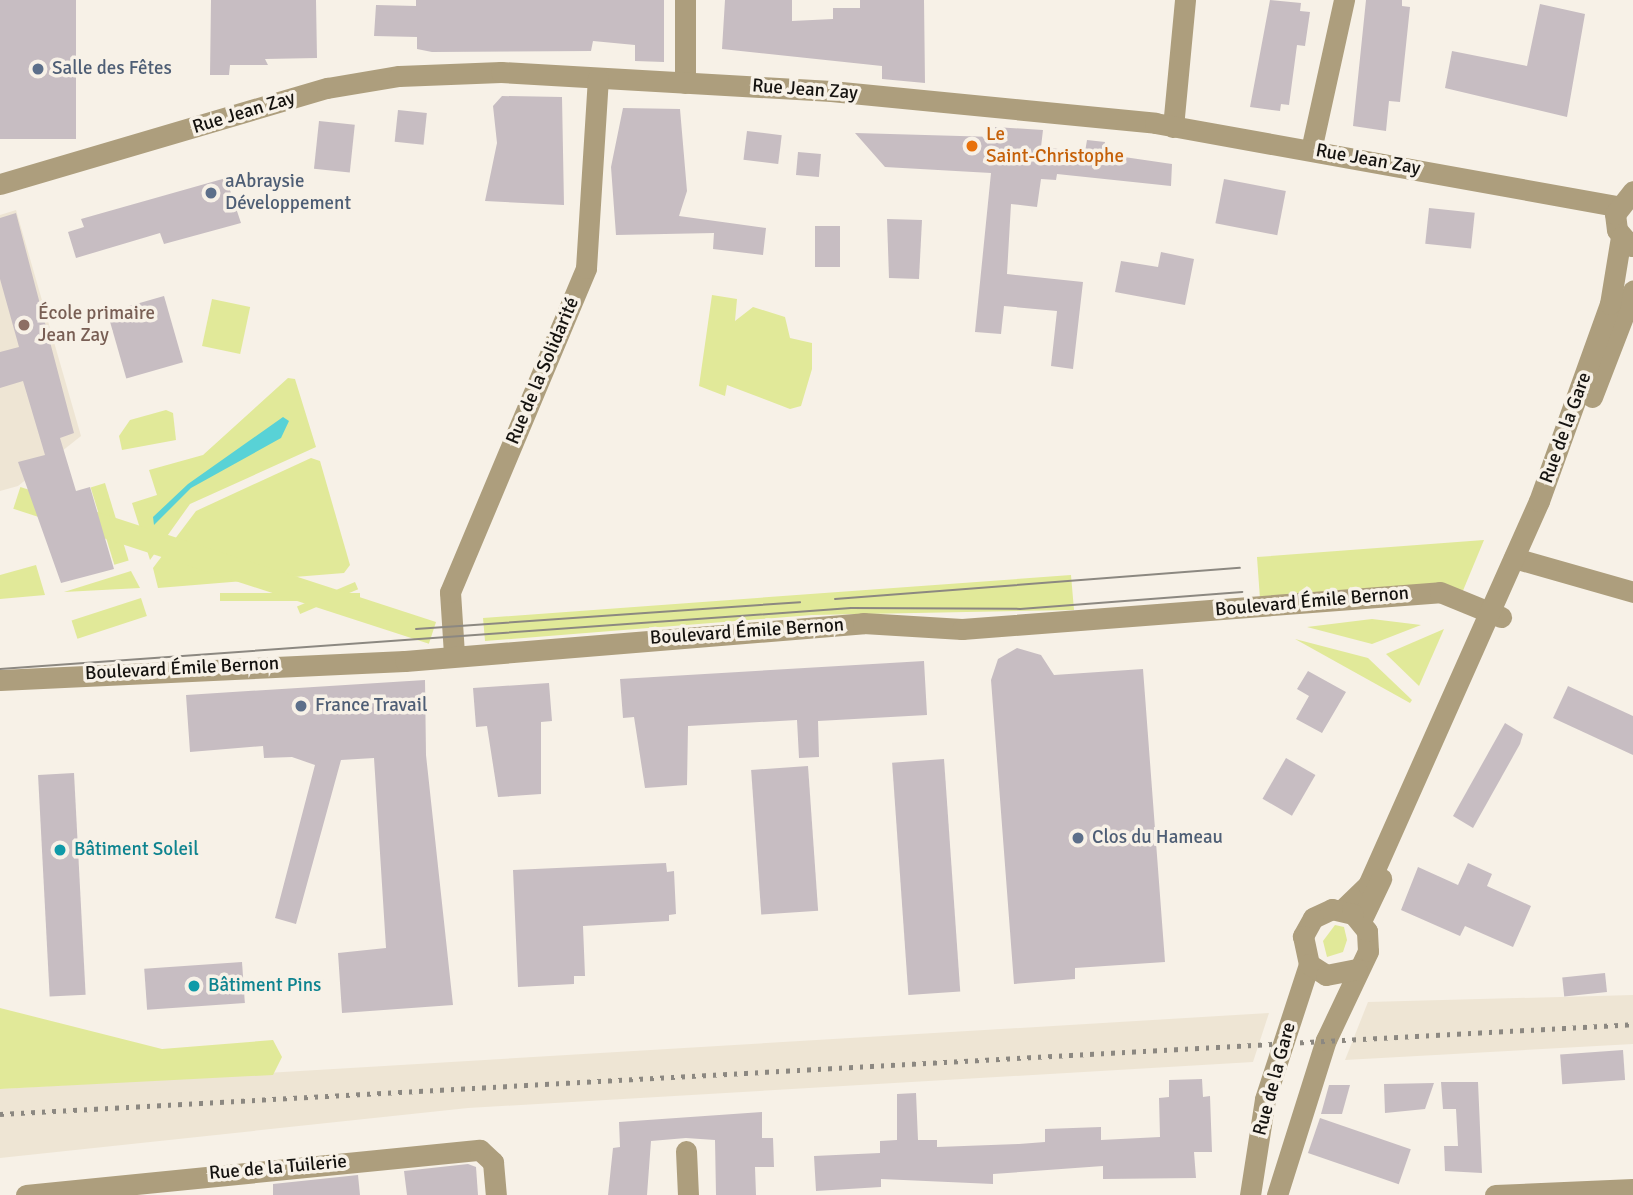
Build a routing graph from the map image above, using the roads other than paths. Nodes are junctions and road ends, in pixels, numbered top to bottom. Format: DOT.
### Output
graph roads {
  1 [pos="685,0"];
  2 [pos="1185,0"];
  3 [pos="1344,0"];
  4 [pos="598,78"];
  5 [pos="685,83"];
  6 [pos="1173,127"];
  7 [pos="1311,150"];
  8 [pos="0,184"];
  9 [pos="1628,194"];
  10 [pos="1627,242"];
  11 [pos="1633,291"];
  12 [pos="1520,561"];
  13 [pos="1633,592"];
  14 [pos="1496,615"];
  15 [pos="454,654"];
  16 [pos="0,680"];
  17 [pos="1342,910"];
  18 [pos="1361,921"];
  19 [pos="1309,964"];
  20 [pos="1356,969"];
  21 [pos="686,1151"];
  22 [pos="1633,1189"];
  23 [pos="26,1195"];
  24 [pos="496,1195"];
  25 [pos="688,1195"];
  26 [pos="1250,1195"];
  27 [pos="1277,1195"];
  28 [pos="1495,1195"];
  1 -- 5 [label="street"];
  2 -- 6 [label="street"];
  3 -- 7 [label="street"];
  4 -- 5 [label="street, Rue Jean Zay"];
  4 -- 8 [label="street, Rue Jean Zay"];
  4 -- 15 [label="street, Rue de la Solidarité"];
  5 -- 6 [label="street, Rue Jean Zay"];
  6 -- 7 [label="street, Rue Jean Zay"];
  7 -- 9 [label="street, Rue Jean Zay"];
  9 -- 10 [label="street, Rue de la Gare"];
  10 -- 12 [label="street, Rue de la Gare"];
  11 -- 12 [label="street, Rue de la Gare"];
  12 -- 13 [label="street"];
  12 -- 14 [label="street, Rue de la Gare"];
  14 -- 15 [label="street, Boulevard Émile Bernon"];
  14 -- 17 [label="street, Rue de la Gare"];
  14 -- 18 [label="street, Rue de la Gare"];
  15 -- 16 [label="street, Boulevard Émile Bernon"];
  17 -- 18 [label="street"];
  17 -- 19 [label="street, Rue de la Gare"];
  18 -- 20 [label="street, Rue de la Gare"];
  19 -- 20 [label="street"];
  19 -- 26 [label="street, Rue de la Gare"];
  20 -- 27 [label="street, Rue de la Gare"];
  21 -- 25 [label="street"];
  22 -- 28 [label="street"];
  23 -- 24 [label="street, Rue de la Tuilerie"];
}
